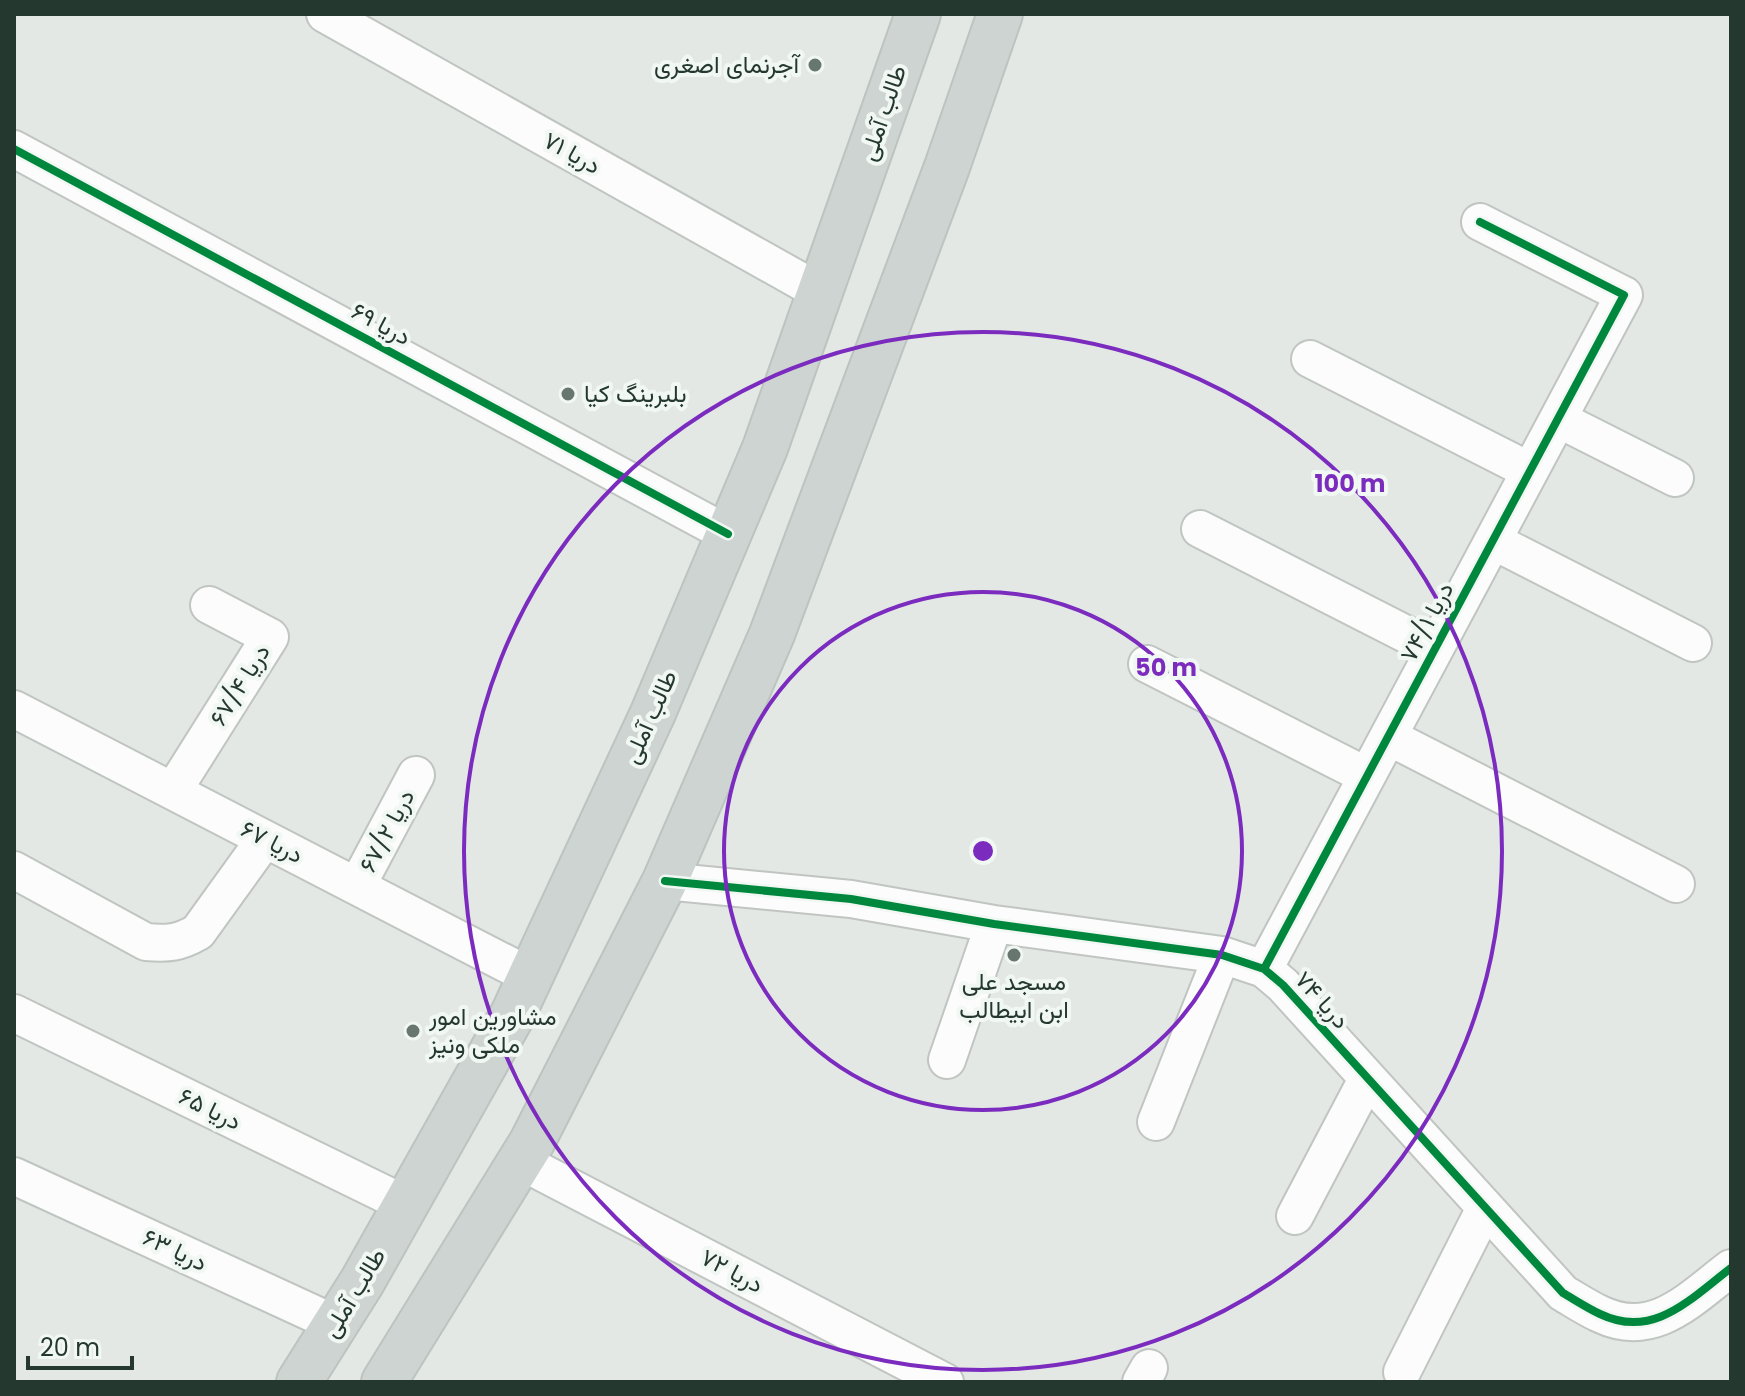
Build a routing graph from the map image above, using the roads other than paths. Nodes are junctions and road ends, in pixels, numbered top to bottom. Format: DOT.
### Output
graph roads {
  1 [pos="325,14"];
  2 [pos="918,14"];
  3 [pos="1000,14"];
  4 [pos="14,149"];
  5 [pos="1480,222"];
  6 [pos="820,292"];
  7 [pos="1310,359"];
  8 [pos="1558,419"];
  9 [pos="1530,471"];
  10 [pos="1675,478"];
  11 [pos="1200,529"];
  12 [pos="728,534"];
  13 [pos="1493,541"];
  14 [pos="209,605"];
  15 [pos="1693,643"];
  16 [pos="1435,649"];
  17 [pos="1147,664"];
  18 [pos="14,709"];
  19 [pos="1389,737"];
  20 [pos="416,775"];
  21 [pos="1367,776"];
  22 [pos="173,791"];
  23 [pos="265,839"];
  24 [pos="14,870"];
  25 [pos="665,881"];
  26 [pos="1676,884"];
  27 [pos="357,886"];
  28 [pos="994,924"];
  29 [pos="1222,955"];
  30 [pos="1264,969"];
  31 [pos="530,976"];
  32 [pos="14,1013"];
  33 [pos="947,1060"];
  34 [pos="1367,1079"];
  35 [pos="1156,1122"];
  36 [pos="520,1161"];
  37 [pos="14,1176"];
  38 [pos="405,1204"];
  39 [pos="1485,1208"];
  40 [pos="1295,1216"];
  41 [pos="1731,1268"];
  42 [pos="336,1324"];
  43 [pos="1402,1372"];
  44 [pos="299,1382"];
  45 [pos="384,1382"];
  46 [pos="945,1382"];
  1 -- 6 [label="street, دریا ۷۱"];
  2 -- 6 [label="main road, طالب آملی"];
  3 -- 25 [label="main road"];
  4 -- 12 [label="street, دریا ۶۹"];
  5 -- 8 [label="street, دریا ۷۴/۱"];
  6 -- 12 [label="main road, طالب آملی"];
  7 -- 9 [label="street"];
  8 -- 9 [label="street, دریا ۷۴/۱"];
  8 -- 10 [label="street"];
  9 -- 13 [label="street, دریا ۷۴/۱"];
  11 -- 16 [label="street"];
  12 -- 31 [label="main road, طالب آملی"];
  13 -- 15 [label="street"];
  13 -- 16 [label="street, دریا ۷۴/۱"];
  14 -- 22 [label="street, دریا ۶۷/۴"];
  16 -- 19 [label="street, دریا ۷۴/۱"];
  17 -- 21 [label="street"];
  18 -- 22 [label="street, دریا ۶۷"];
  19 -- 21 [label="street, دریا ۷۴/۱"];
  19 -- 26 [label="street"];
  20 -- 27 [label="street, دریا ۶۷/۲"];
  21 -- 30 [label="street, دریا ۷۴/۱"];
  22 -- 23 [label="street, دریا ۶۷"];
  23 -- 24 [label="street"];
  23 -- 27 [label="street, دریا ۶۷"];
  25 -- 28 [label="street, دریا ۷۴"];
  25 -- 36 [label="main road"];
  27 -- 31 [label="street, دریا ۶۷"];
  28 -- 29 [label="street, دریا ۷۴"];
  28 -- 33 [label="street"];
  29 -- 30 [label="street, دریا ۷۴"];
  29 -- 35 [label="street"];
  30 -- 34 [label="street, دریا ۷۴"];
  31 -- 38 [label="main road, طالب آملی"];
  32 -- 38 [label="street, دریا ۶۵"];
  34 -- 39 [label="street, دریا ۷۴"];
  34 -- 40 [label="street"];
  36 -- 45 [label="main road"];
  36 -- 46 [label="street, دریا ۷۲"];
  37 -- 42 [label="street, دریا ۶۳"];
  38 -- 42 [label="main road, طالب آملی"];
  39 -- 41 [label="street, دریا ۷۴"];
  39 -- 43 [label="street"];
  42 -- 44 [label="main road, طالب آملی"];
}
